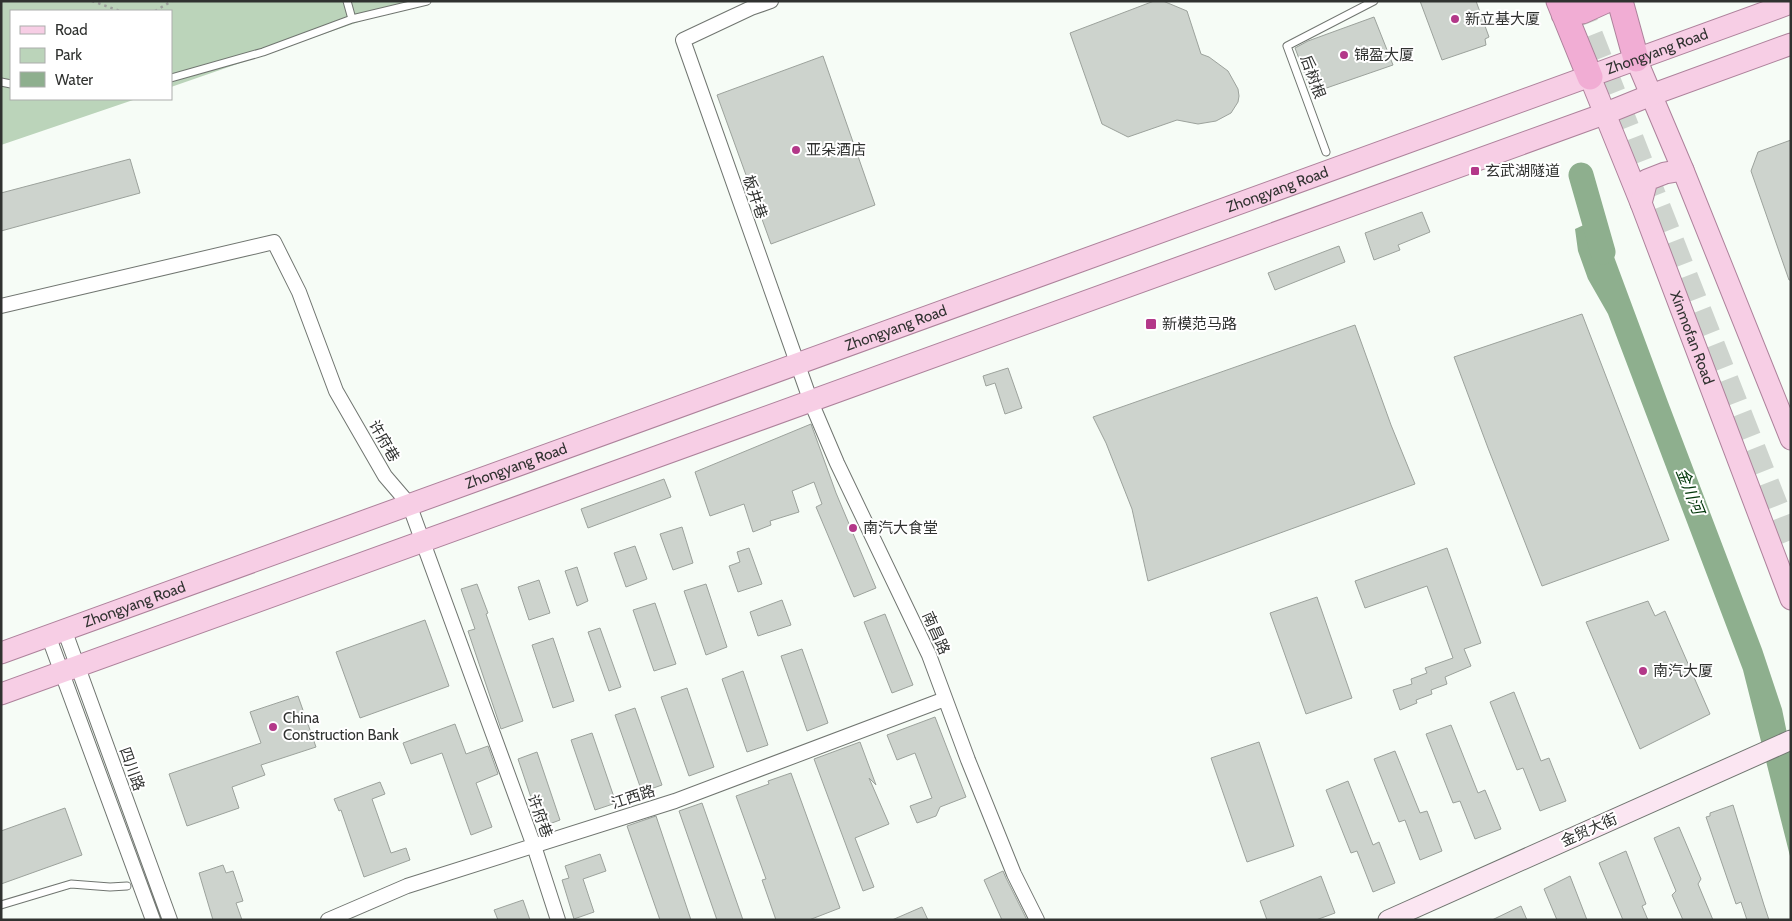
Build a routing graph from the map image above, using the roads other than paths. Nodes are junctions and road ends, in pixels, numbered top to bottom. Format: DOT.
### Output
graph roads {
  1 [pos="347,1"];
  2 [pos="428,1"];
  3 [pos="771,1"];
  4 [pos="1374,1"];
  5 [pos="1604,1"];
  6 [pos="1620,1"];
  7 [pos="1791,3"];
  8 [pos="1561,8"];
  9 [pos="352,20"];
  10 [pos="1791,44"];
  11 [pos="1636,59"];
  12 [pos="1590,77"];
  13 [pos="172,78"];
  14 [pos="1651,95"];
  15 [pos="1604,114"];
  16 [pos="1326,152"];
  17 [pos="1683,170"];
  18 [pos="1641,203"];
  19 [pos="1,306"];
  20 [pos="796,364"];
  21 [pos="811,402"];
  22 [pos="1791,439"];
  23 [pos="409,504"];
  24 [pos="422,541"];
  25 [pos="1791,599"];
  26 [pos="56,632"];
  27 [pos="1,653"];
  28 [pos="70,669"];
  29 [pos="1,694"];
  30 [pos="945,699"];
  31 [pos="1788,741"];
  32 [pos="534,846"];
  33 [pos="127,886"];
  34 [pos="1,905"];
  35 [pos="153,920"];
  36 [pos="170,920"];
  37 [pos="328,920"];
  38 [pos="558,920"];
  39 [pos="1037,920"];
  40 [pos="1388,920"];
  1 -- 9 [label="lane"];
  2 -- 9 [label="lane"];
  3 -- 20 [label="street, 板井巷"];
  4 -- 16 [label="lane, 后树根"];
  5 -- 8 [label="highway"];
  6 -- 11 [label="highway"];
  7 -- 11 [label="main road, Zhongyang Road"];
  8 -- 12 [label="highway"];
  9 -- 13 [label="lane"];
  10 -- 14 [label="main road"];
  11 -- 12 [label="main road, Zhongyang Road"];
  11 -- 14 [label="main road"];
  12 -- 15 [label="main road, Xinmofan Road"];
  12 -- 20 [label="main road, Zhongyang Road"];
  14 -- 15 [label="main road"];
  14 -- 17 [label="main road"];
  15 -- 18 [label="main road, Xinmofan Road"];
  15 -- 21 [label="main road"];
  17 -- 18 [label="main road"];
  17 -- 22 [label="main road"];
  18 -- 25 [label="main road, Xinmofan Road"];
  19 -- 23 [label="street, 许府巷"];
  20 -- 21 [label="street, 南昌路"];
  20 -- 23 [label="main road, Zhongyang Road"];
  21 -- 24 [label="main road"];
  21 -- 30 [label="street, 南昌路"];
  23 -- 24 [label="street, 许府巷"];
  23 -- 26 [label="main road, Zhongyang Road"];
  24 -- 28 [label="main road"];
  24 -- 32 [label="street, 许府巷"];
  26 -- 27 [label="main road, Zhongyang Road"];
  26 -- 28 [label="street, 四川路"];
  28 -- 29 [label="main road"];
  28 -- 35 [label="street, 四川路"];
  28 -- 36 [label="street, 四川路"];
  30 -- 32 [label="street, 江西路"];
  30 -- 39 [label="street, 南昌路"];
  31 -- 40 [label="street, 金贸大街"];
  32 -- 37 [label="street, 江西路"];
  32 -- 38 [label="street, 许府巷"];
  33 -- 34 [label="lane"];
}
